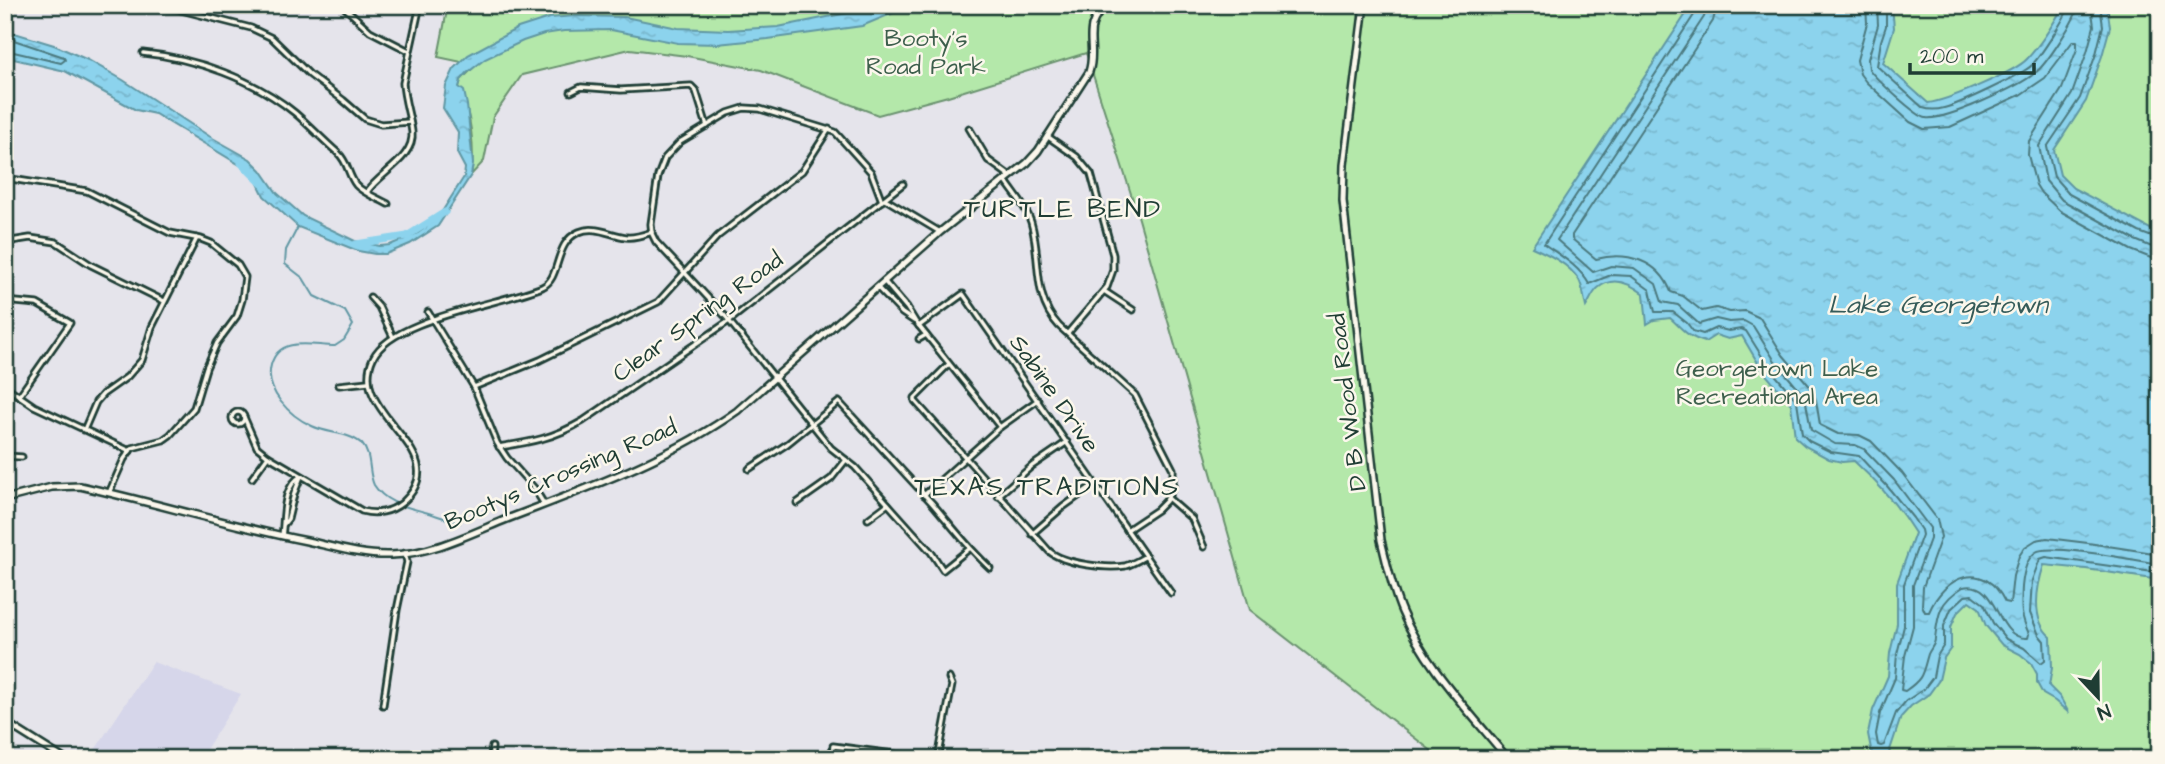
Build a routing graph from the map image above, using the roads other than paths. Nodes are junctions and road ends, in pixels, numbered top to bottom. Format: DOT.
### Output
graph roads {
  1 [pos="82,5"];
  2 [pos="342,5"];
  3 [pos="420,5"];
  4 [pos="1107,5"];
  5 [pos="1364,5"];
  6 [pos="124,6"];
  7 [pos="410,51"];
  8 [pos="143,53"];
  9 [pos="571,92"];
  10 [pos="410,122"];
  11 [pos="707,126"];
  12 [pos="970,128"];
  13 [pos="829,129"];
  14 [pos="1047,136"];
  15 [pos="5,178"];
  16 [pos="1007,178"];
  17 [pos="903,184"];
  18 [pos="367,192"];
  19 [pos="883,200"];
  20 [pos="388,204"];
  21 [pos="652,232"];
  22 [pos="940,232"];
  23 [pos="197,238"];
  24 [pos="5,242"];
  25 [pos="685,272"];
  26 [pos="884,281"];
  27 [pos="877,287"];
  28 [pos="1104,292"];
  29 [pos="370,297"];
  30 [pos="5,301"];
  31 [pos="164,301"];
  32 [pos="1133,310"];
  33 [pos="428,313"];
  34 [pos="432,320"];
  35 [pos="729,321"];
  36 [pos="915,321"];
  37 [pos="919,326"];
  38 [pos="1068,333"];
  39 [pos="926,335"];
  40 [pos="393,337"];
  41 [pos="919,339"];
  42 [pos="949,364"];
  43 [pos="774,379"];
  44 [pos="368,382"];
  45 [pos="338,385"];
  46 [pos="5,386"];
  47 [pos="474,387"];
  48 [pos="19,396"];
  49 [pos="1038,400"];
  50 [pos="244,417"];
  51 [pos="813,424"];
  52 [pos="999,427"];
  53 [pos="84,430"];
  54 [pos="1067,442"];
  55 [pos="499,447"];
  56 [pos="130,451"];
  57 [pos="5,456"];
  58 [pos="268,456"];
  59 [pos="22,457"];
  60 [pos="964,458"];
  61 [pos="846,460"];
  62 [pos="749,469"];
  63 [pos="301,476"];
  64 [pos="252,478"];
  65 [pos="1096,484"];
  66 [pos="109,493"];
  67 [pos="924,495"];
  68 [pos="999,496"];
  69 [pos="1168,498"];
  70 [pos="5,499"];
  71 [pos="797,503"];
  72 [pos="888,504"];
  73 [pos="544,505"];
  74 [pos="868,519"];
  75 [pos="1127,530"];
  76 [pos="1032,534"];
  77 [pos="282,536"];
  78 [pos="1203,547"];
  79 [pos="969,549"];
  80 [pos="405,553"];
  81 [pos="1146,556"];
  82 [pos="990,568"];
  83 [pos="1171,593"];
  84 [pos="949,678"];
  85 [pos="383,705"];
  86 [pos="5,722"];
  87 [pos="492,747"];
  88 [pos="64,759"];
  89 [pos="491,759"];
  90 [pos="832,759"];
  91 [pos="932,759"];
  92 [pos="938,759"];
  93 [pos="1508,759"];
  1 -- 6 [label="street"];
  2 -- 7 [label="street"];
  3 -- 7 [label="street"];
  4 -- 14 [label="street, Bootys Crossing Road"];
  5 -- 93 [label="street, D B Wood Road"];
  6 -- 10 [label="street"];
  7 -- 10 [label="street"];
  8 -- 18 [label="street"];
  9 -- 11 [label="street"];
  10 -- 18 [label="street"];
  11 -- 13 [label="street"];
  11 -- 21 [label="street"];
  12 -- 16 [label="street"];
  13 -- 19 [label="street"];
  13 -- 25 [label="street"];
  14 -- 16 [label="street, Bootys Crossing Road"];
  14 -- 28 [label="street"];
  15 -- 23 [label="street"];
  16 -- 22 [label="street, Bootys Crossing Road"];
  16 -- 38 [label="street"];
  17 -- 19 [label="street, Clear Spring Road"];
  18 -- 20 [label="street"];
  19 -- 22 [label="street"];
  19 -- 35 [label="street, Clear Spring Road"];
  21 -- 25 [label="street"];
  21 -- 34 [label="street"];
  22 -- 26 [label="street, Bootys Crossing Road"];
  23 -- 31 [label="street"];
  23 -- 56 [label="street"];
  24 -- 31 [label="street"];
  25 -- 35 [label="street"];
  25 -- 47 [label="street"];
  26 -- 27 [label="street, Bootys Crossing Road"];
  26 -- 36 [label="street"];
  27 -- 36 [label="street"];
  27 -- 43 [label="street, Bootys Crossing Road"];
  28 -- 32 [label="street"];
  28 -- 38 [label="street"];
  29 -- 40 [label="street"];
  30 -- 48 [label="street"];
  31 -- 53 [label="street"];
  33 -- 34 [label="street"];
  34 -- 40 [label="street"];
  34 -- 47 [label="street"];
  35 -- 43 [label="street"];
  35 -- 55 [label="street, Clear Spring Road"];
  36 -- 37 [label="street"];
  37 -- 39 [label="street"];
  37 -- 49 [label="street, Sabine Drive"];
  38 -- 69 [label="street"];
  39 -- 41 [label="street"];
  39 -- 42 [label="street"];
  40 -- 44 [label="street"];
  42 -- 52 [label="street"];
  42 -- 60 [label="street"];
  43 -- 51 [label="street"];
  43 -- 73 [label="street, Bootys Crossing Road"];
  44 -- 45 [label="street"];
  44 -- 63 [label="street"];
  46 -- 48 [label="street"];
  47 -- 55 [label="street"];
  48 -- 53 [label="street"];
  49 -- 52 [label="street"];
  49 -- 54 [label="street, Sabine Drive"];
  50 -- 58 [label="street"];
  51 -- 61 [label="street"];
  51 -- 62 [label="street"];
  51 -- 67 [label="street"];
  52 -- 60 [label="street"];
  53 -- 56 [label="street"];
  54 -- 65 [label="street, Sabine Drive"];
  54 -- 68 [label="street"];
  55 -- 73 [label="street"];
  56 -- 66 [label="street"];
  57 -- 59 [label="street"];
  58 -- 63 [label="street"];
  58 -- 64 [label="street"];
  60 -- 67 [label="street"];
  60 -- 68 [label="street"];
  61 -- 71 [label="street"];
  61 -- 72 [label="street"];
  63 -- 77 [label="street"];
  65 -- 75 [label="street, Sabine Drive"];
  65 -- 76 [label="street"];
  66 -- 70 [label="street, Bootys Crossing Road"];
  66 -- 77 [label="street, Bootys Crossing Road"];
  67 -- 79 [label="street"];
  68 -- 76 [label="street"];
  69 -- 75 [label="street"];
  69 -- 78 [label="street"];
  72 -- 74 [label="street"];
  72 -- 79 [label="street"];
  73 -- 80 [label="street, Bootys Crossing Road"];
  75 -- 81 [label="street, Sabine Drive"];
  76 -- 81 [label="street"];
  77 -- 80 [label="street, Bootys Crossing Road"];
  79 -- 82 [label="street"];
  80 -- 85 [label="street"];
  81 -- 83 [label="street, Sabine Drive"];
  84 -- 92 [label="street"];
  86 -- 88 [label="street"];
  87 -- 89 [label="street"];
  90 -- 91 [label="street"];
}
